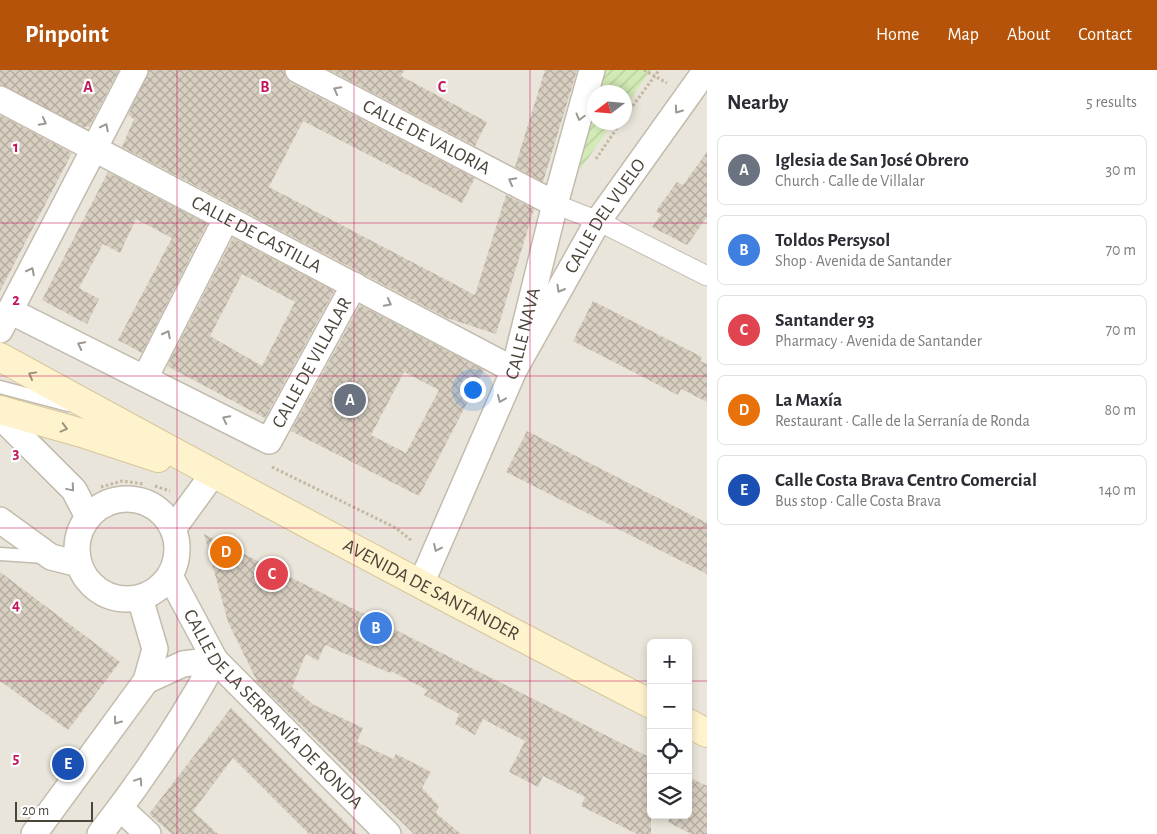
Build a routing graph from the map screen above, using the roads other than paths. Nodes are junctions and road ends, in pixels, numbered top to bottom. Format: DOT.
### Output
graph roads {
  1 [pos="135,70"];
  2 [pos="298,70"];
  3 [pos="592,70"];
  4 [pos="706,70"];
  5 [pos="0,99"];
  6 [pos="94,150"];
  7 [pos="556,204"];
  8 [pos="226,219"];
  9 [pos="598,221"];
  10 [pos="707,276"];
  11 [pos="354,285"];
  12 [pos="5,320"];
  13 [pos="0,357"];
  14 [pos="514,370"];
  15 [pos="145,378"];
  16 [pos="0,386"];
  17 [pos="0,410"];
  18 [pos="0,416"];
  19 [pos="109,417"];
  20 [pos="213,474"];
  21 [pos="88,517"];
  22 [pos="0,520"];
  23 [pos="174,529"];
  24 [pos="0,554"];
  25 [pos="51,557"];
  26 [pos="79,564"];
  27 [pos="170,576"];
  28 [pos="421,584"];
  29 [pos="140,598"];
  30 [pos="215,660"];
  31 [pos="146,681"];
  32 [pos="647,702"];
  33 [pos="692,725"];
  34 [pos="707,733"];
  35 [pos="120,808"];
  36 [pos="34,834"];
  37 [pos="100,834"];
  38 [pos="148,834"];
  39 [pos="388,834"];
  6 -- 1 [label="street, one-way"];
  7 -- 2 [label="street, CALLE DE VALORIA, one-way"];
  3 -- 7 [label="street, CALLE NAVA, one-way"];
  4 -- 9 [label="street, CALLE DEL VUELO, one-way"];
  5 -- 6 [label="street, CALLE DE CASTILLA, one-way"];
  6 -- 8 [label="street, CALLE DE CASTILLA"];
  12 -- 6 [label="street, one-way"];
  7 -- 9 [label="street"];
  7 -- 14 [label="street, CALLE NAVA"];
  8 -- 11 [label="street, CALLE DE CASTILLA"];
  15 -- 8 [label="street, one-way"];
  9 -- 10 [label="street"];
  9 -- 14 [label="street, CALLE DEL VUELO, one-way"];
  11 -- 14 [label="street, CALLE DE CASTILLA, one-way"];
  11 -- 15 [label="street, CALLE DE VILLALAR, one-way"];
  15 -- 12 [label="street, one-way"];
  19 -- 13 [label="main road, AVENIDA DE SANTANDER, one-way"];
  14 -- 28 [label="street, CALLE NAVA, one-way"];
  16 -- 19 [label="lane"];
  17 -- 20 [label="main road, AVENIDA DE SANTANDER, one-way"];
  18 -- 21 [label="street, one-way"];
  19 -- 20 [label="main road, AVENIDA DE SANTANDER"];
  20 -- 23 [label="street"];
  20 -- 28 [label="main road, AVENIDA DE SANTANDER"];
  21 -- 23 [label="street"];
  21 -- 26 [label="street"];
  22 -- 25 [label="street"];
  23 -- 27 [label="street"];
  24 -- 25 [label="lane"];
  25 -- 26 [label="street"];
  26 -- 29 [label="street"];
  27 -- 29 [label="street"];
  27 -- 30 [label="street, CALLE DE LA SERRANÍA DE RONDA"];
  28 -- 32 [label="main road, AVENIDA DE SANTANDER"];
  29 -- 31 [label="street"];
  30 -- 31 [label="street"];
  35 -- 30 [label="street, one-way"];
  30 -- 39 [label="street, CALLE DE LA SERRANÍA DE RONDA"];
  31 -- 36 [label="street, one-way"];
  33 -- 34 [label="main road"];
  35 -- 37 [label="street"];
  35 -- 38 [label="street"];
}
